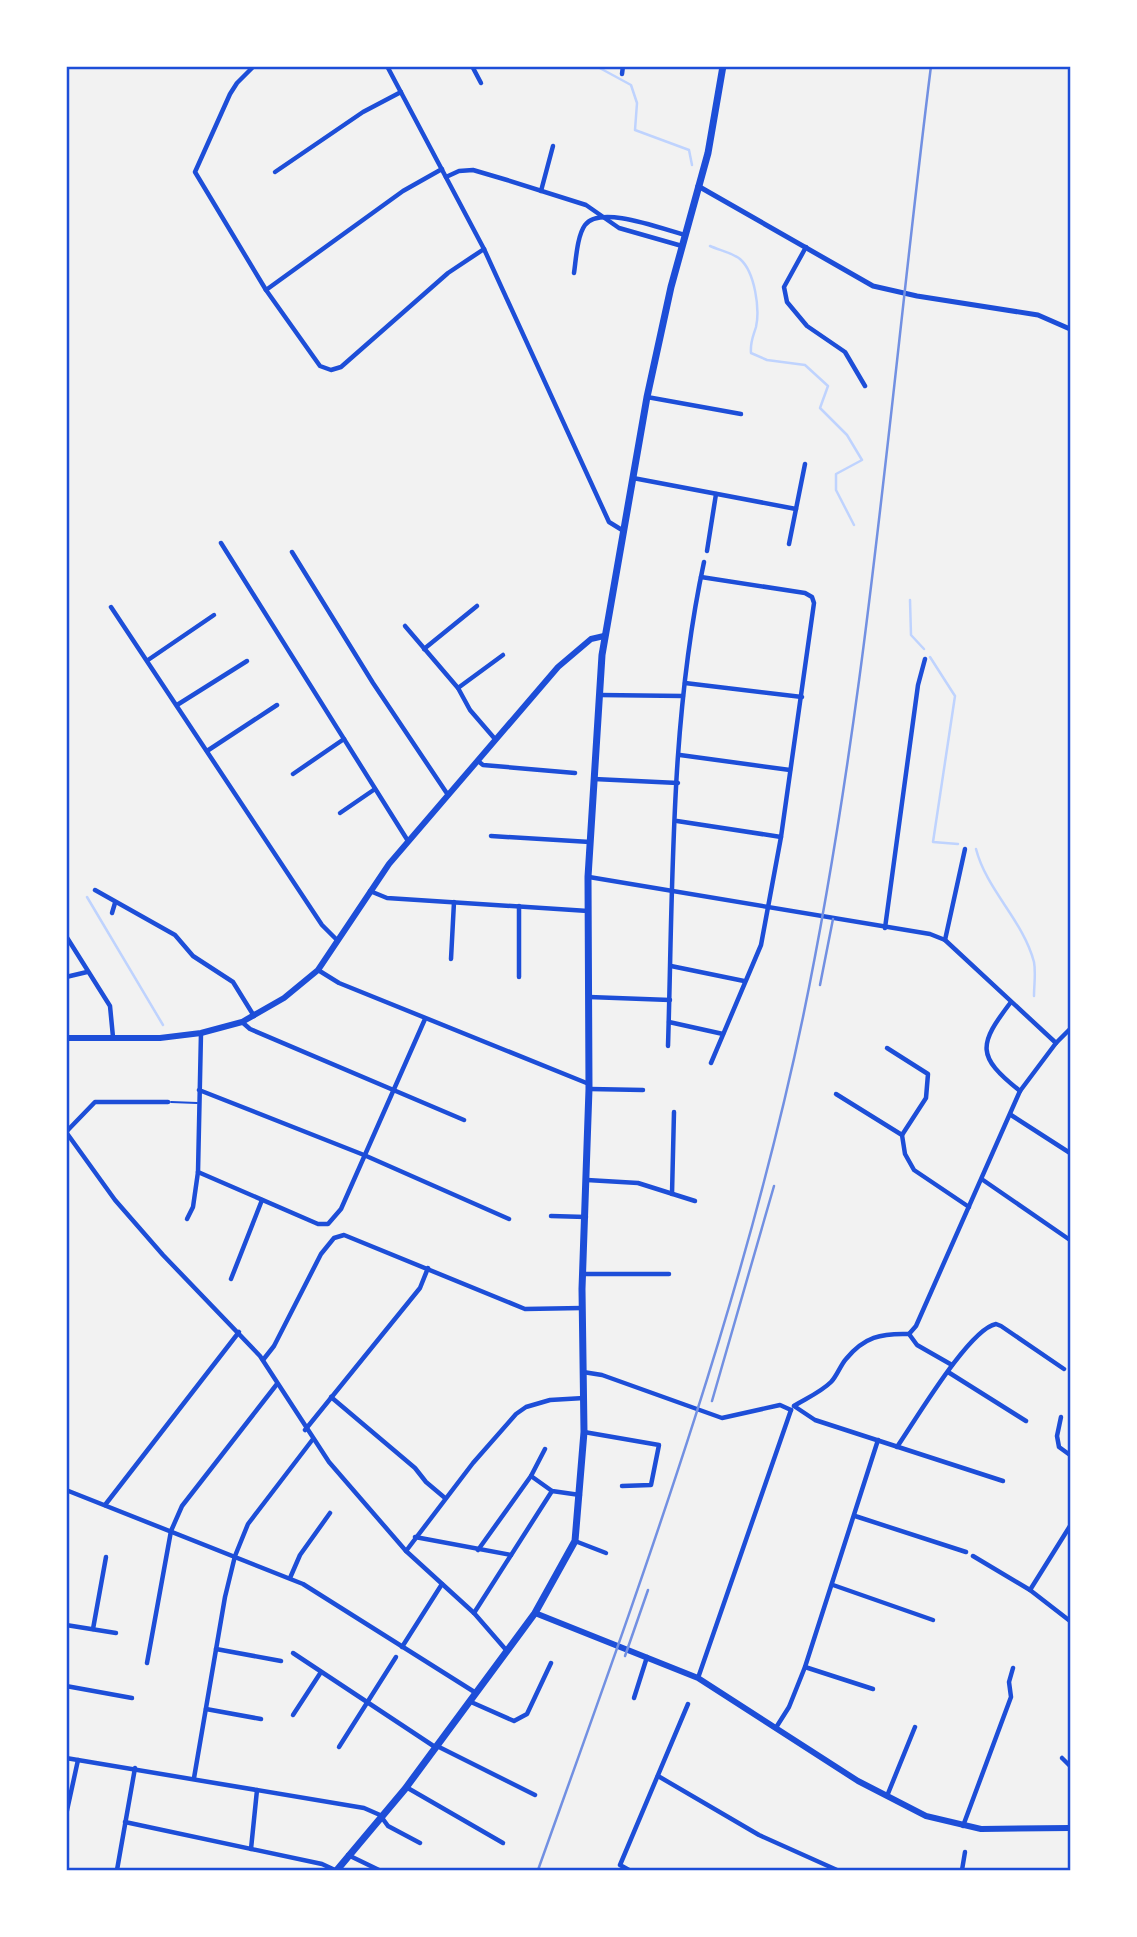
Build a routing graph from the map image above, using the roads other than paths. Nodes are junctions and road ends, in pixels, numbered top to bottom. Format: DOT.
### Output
graph roads {
  1 [pos="254,66"];
  2 [pos="387,66"];
  3 [pos="472,66"];
  4 [pos="623,66"];
  5 [pos="723,66"];
  6 [pos="622,74"];
  7 [pos="481,83"];
  8 [pos="401,92"];
  9 [pos="553,146"];
  10 [pos="442,169"];
  11 [pos="275,172"];
  12 [pos="446,177"];
  13 [pos="698,186"];
  14 [pos="541,191"];
  15 [pos="606,216"];
  16 [pos="685,235"];
  17 [pos="682,246"];
  18 [pos="806,247"];
  19 [pos="484,249"];
  20 [pos="573,273"];
  21 [pos="266,290"];
  22 [pos="1070,329"];
  23 [pos="865,386"];
  24 [pos="647,397"];
  25 [pos="741,414"];
  26 [pos="805,464"];
  27 [pos="632,478"];
  28 [pos="716,494"];
  29 [pos="796,509"];
  30 [pos="622,530"];
  31 [pos="221,542"];
  32 [pos="789,544"];
  33 [pos="707,551"];
  34 [pos="292,552"];
  35 [pos="705,562"];
  36 [pos="701,577"];
  37 [pos="477,606"];
  38 [pos="111,607"];
  39 [pos="214,615"];
  40 [pos="405,626"];
  41 [pos="604,636"];
  42 [pos="424,649"];
  43 [pos="503,655"];
  44 [pos="925,659"];
  45 [pos="148,660"];
  46 [pos="247,661"];
  47 [pos="685,683"];
  48 [pos="458,688"];
  49 [pos="598,695"];
  50 [pos="683,696"];
  51 [pos="802,696"];
  52 [pos="177,705"];
  53 [pos="277,705"];
  54 [pos="344,739"];
  55 [pos="496,740"];
  56 [pos="207,751"];
  57 [pos="680,755"];
  58 [pos="478,761"];
  59 [pos="790,769"];
  60 [pos="575,773"];
  61 [pos="293,774"];
  62 [pos="593,779"];
  63 [pos="678,783"];
  64 [pos="376,789"];
  65 [pos="448,795"];
  66 [pos="340,813"];
  67 [pos="677,821"];
  68 [pos="491,836"];
  69 [pos="781,837"];
  70 [pos="408,841"];
  71 [pos="590,842"];
  72 [pos="965,849"];
  73 [pos="588,877"];
  74 [pos="95,890"];
  75 [pos="369,890"];
  76 [pos="672,891"];
  77 [pos="454,902"];
  78 [pos="115,903"];
  79 [pos="519,906"];
  80 [pos="769,909"];
  81 [pos="588,911"];
  82 [pos="112,913"];
  83 [pos="885,928"];
  84 [pos="66,936"];
  85 [pos="338,937"];
  86 [pos="945,940"];
  87 [pos="452,959"];
  88 [pos="671,966"];
  89 [pos="318,970"];
  90 [pos="87,972"];
  91 [pos="66,976"];
  92 [pos="519,977"];
  93 [pos="744,981"];
  94 [pos="589,997"];
  95 [pos="670,1000"];
  96 [pos="1011,1002"];
  97 [pos="254,1016"];
  98 [pos="425,1019"];
  99 [pos="242,1022"];
  100 [pos="669,1022"];
  101 [pos="1070,1029"];
  102 [pos="201,1033"];
  103 [pos="723,1034"];
  104 [pos="113,1037"];
  105 [pos="66,1038"];
  106 [pos="1056,1043"];
  107 [pos="668,1046"];
  108 [pos="887,1048"];
  109 [pos="711,1063"];
  110 [pos="589,1087"];
  111 [pos="199,1090"];
  112 [pos="393,1090"];
  113 [pos="643,1090"];
  114 [pos="1020,1091"];
  115 [pos="836,1094"];
  116 [pos="168,1102"];
  117 [pos="198,1103"];
  118 [pos="674,1112"];
  119 [pos="1011,1115"];
  120 [pos="464,1120"];
  121 [pos="66,1132"];
  122 [pos="902,1135"];
  123 [pos="1070,1153"];
  124 [pos="364,1155"];
  125 [pos="198,1172"];
  126 [pos="587,1180"];
  127 [pos="983,1180"];
  128 [pos="672,1194"];
  129 [pos="262,1200"];
  130 [pos="695,1201"];
  131 [pos="969,1207"];
  132 [pos="551,1216"];
  133 [pos="587,1217"];
  134 [pos="187,1219"];
  135 [pos="509,1219"];
  136 [pos="1070,1240"];
  137 [pos="428,1268"];
  138 [pos="583,1274"];
  139 [pos="669,1274"];
  140 [pos="232,1279"];
  141 [pos="582,1308"];
  142 [pos="239,1332"];
  143 [pos="909,1334"];
  144 [pos="263,1360"];
  145 [pos="952,1365"];
  146 [pos="1064,1369"];
  147 [pos="948,1371"];
  148 [pos="583,1372"];
  149 [pos="278,1384"];
  150 [pos="331,1396"];
  151 [pos="584,1398"];
  152 [pos="792,1408"];
  153 [pos="1061,1417"];
  154 [pos="1026,1421"];
  155 [pos="305,1430"];
  156 [pos="584,1432"];
  157 [pos="313,1439"];
  158 [pos="878,1440"];
  159 [pos="897,1447"];
  160 [pos="545,1449"];
  161 [pos="1070,1455"];
  162 [pos="531,1476"];
  163 [pos="1003,1481"];
  164 [pos="622,1486"];
  165 [pos="66,1490"];
  166 [pos="552,1491"];
  167 [pos="580,1495"];
  168 [pos="445,1498"];
  169 [pos="104,1506"];
  170 [pos="330,1513"];
  171 [pos="855,1516"];
  172 [pos="1070,1527"];
  173 [pos="172,1531"];
  174 [pos="415,1537"];
  175 [pos="575,1541"];
  176 [pos="478,1550"];
  177 [pos="406,1551"];
  178 [pos="966,1552"];
  179 [pos="606,1553"];
  180 [pos="511,1555"];
  181 [pos="235,1556"];
  182 [pos="973,1556"];
  183 [pos="106,1557"];
  184 [pos="290,1578"];
  185 [pos="442,1584"];
  186 [pos="833,1585"];
  187 [pos="1030,1590"];
  188 [pos="535,1613"];
  189 [pos="474,1614"];
  190 [pos="933,1620"];
  191 [pos="1070,1621"];
  192 [pos="66,1625"];
  193 [pos="93,1629"];
  194 [pos="116,1633"];
  195 [pos="402,1647"];
  196 [pos="216,1649"];
  197 [pos="507,1652"];
  198 [pos="293,1653"];
  199 [pos="647,1656"];
  200 [pos="396,1657"];
  201 [pos="281,1661"];
  202 [pos="147,1663"];
  203 [pos="551,1663"];
  204 [pos="805,1667"];
  205 [pos="1013,1668"];
  206 [pos="320,1672"];
  207 [pos="698,1678"];
  208 [pos="66,1686"];
  209 [pos="873,1689"];
  210 [pos="477,1693"];
  211 [pos="132,1698"];
  212 [pos="634,1698"];
  213 [pos="471,1702"];
  214 [pos="367,1703"];
  215 [pos="688,1704"];
  216 [pos="206,1709"];
  217 [pos="293,1715"];
  218 [pos="261,1719"];
  219 [pos="777,1726"];
  220 [pos="915,1727"];
  221 [pos="339,1747"];
  222 [pos="437,1747"];
  223 [pos="66,1758"];
  224 [pos="1062,1758"];
  225 [pos="78,1760"];
  226 [pos="1070,1766"];
  227 [pos="135,1768"];
  228 [pos="658,1776"];
  229 [pos="194,1778"];
  230 [pos="406,1787"];
  231 [pos="257,1790"];
  232 [pos="535,1795"];
  233 [pos="887,1797"];
  234 [pos="66,1815"];
  235 [pos="380,1815"];
  236 [pos="125,1822"];
  237 [pos="963,1826"];
  238 [pos="1070,1828"];
  239 [pos="420,1843"];
  240 [pos="503,1843"];
  241 [pos="251,1849"];
  242 [pos="965,1852"];
  243 [pos="348,1855"];
  244 [pos="117,1871"];
  245 [pos="336,1871"];
  246 [pos="379,1871"];
  247 [pos="629,1871"];
  248 [pos="838,1871"];
  249 [pos="962,1871"];
  1 -- 21 [label="street"];
  2 -- 8 [label="street"];
  3 -- 7 [label="street"];
  4 -- 6 [label="street"];
  5 -- 13 [label="highway"];
  8 -- 10 [label="street"];
  8 -- 11 [label="street"];
  9 -- 14 [label="street"];
  10 -- 12 [label="street"];
  10 -- 21 [label="street"];
  12 -- 14 [label="street"];
  12 -- 19 [label="street"];
  13 -- 16 [label="highway"];
  13 -- 18 [label="street"];
  14 -- 15 [label="street"];
  15 -- 16 [label="street"];
  15 -- 17 [label="street"];
  15 -- 20 [label="street"];
  16 -- 17 [label="highway"];
  17 -- 24 [label="highway"];
  18 -- 22 [label="street"];
  18 -- 23 [label="street"];
  19 -- 21 [label="street"];
  19 -- 30 [label="street"];
  24 -- 25 [label="street"];
  24 -- 27 [label="highway"];
  26 -- 29 [label="street"];
  27 -- 28 [label="street"];
  27 -- 30 [label="highway"];
  28 -- 29 [label="street"];
  28 -- 33 [label="street"];
  29 -- 32 [label="street"];
  30 -- 41 [label="highway"];
  31 -- 54 [label="street"];
  34 -- 65 [label="street"];
  35 -- 36 [label="street"];
  36 -- 47 [label="street"];
  36 -- 51 [label="street"];
  37 -- 42 [label="street"];
  38 -- 45 [label="street"];
  39 -- 45 [label="street"];
  40 -- 42 [label="street"];
  41 -- 49 [label="highway"];
  41 -- 55 [label="main road"];
  42 -- 48 [label="street"];
  43 -- 48 [label="street"];
  44 -- 83 [label="street"];
  45 -- 52 [label="street"];
  46 -- 52 [label="street"];
  47 -- 50 [label="street"];
  47 -- 51 [label="street"];
  48 -- 55 [label="street"];
  49 -- 50 [label="street"];
  49 -- 62 [label="highway"];
  50 -- 57 [label="street"];
  51 -- 59 [label="street"];
  52 -- 56 [label="street"];
  53 -- 56 [label="street"];
  54 -- 61 [label="street"];
  54 -- 64 [label="street"];
  55 -- 58 [label="main road"];
  56 -- 85 [label="street"];
  57 -- 59 [label="street"];
  57 -- 63 [label="street"];
  58 -- 60 [label="street"];
  58 -- 65 [label="main road"];
  59 -- 69 [label="street"];
  62 -- 63 [label="street"];
  62 -- 71 [label="highway"];
  63 -- 67 [label="street"];
  64 -- 66 [label="street"];
  64 -- 70 [label="street"];
  65 -- 70 [label="main road"];
  67 -- 69 [label="street"];
  67 -- 76 [label="street"];
  68 -- 71 [label="street"];
  69 -- 80 [label="street"];
  70 -- 75 [label="main road"];
  71 -- 73 [label="highway"];
  72 -- 86 [label="street"];
  73 -- 76 [label="street"];
  73 -- 81 [label="highway"];
  74 -- 78 [label="street"];
  75 -- 77 [label="street"];
  75 -- 85 [label="main road"];
  76 -- 80 [label="street"];
  76 -- 88 [label="street"];
  77 -- 79 [label="street"];
  77 -- 87 [label="street"];
  78 -- 82 [label="street"];
  78 -- 97 [label="street"];
  79 -- 81 [label="street"];
  79 -- 92 [label="street"];
  80 -- 83 [label="street"];
  80 -- 93 [label="street"];
  81 -- 94 [label="highway"];
  83 -- 86 [label="street"];
  84 -- 90 [label="street"];
  85 -- 89 [label="main road"];
  86 -- 96 [label="street"];
  88 -- 93 [label="street"];
  88 -- 95 [label="street"];
  89 -- 97 [label="main road"];
  89 -- 98 [label="street"];
  90 -- 91 [label="street"];
  90 -- 104 [label="street"];
  93 -- 103 [label="street"];
  94 -- 95 [label="street"];
  94 -- 110 [label="highway"];
  95 -- 100 [label="street"];
  96 -- 106 [label="street"];
  96 -- 114 [label="street"];
  97 -- 99 [label="main road"];
  98 -- 110 [label="street"];
  98 -- 112 [label="street"];
  99 -- 102 [label="main road"];
  99 -- 112 [label="street"];
  100 -- 103 [label="street"];
  100 -- 107 [label="street"];
  101 -- 106 [label="street"];
  102 -- 104 [label="main road"];
  102 -- 111 [label="street"];
  103 -- 109 [label="street"];
  104 -- 105 [label="main road"];
  106 -- 114 [label="street"];
  108 -- 122 [label="street"];
  110 -- 113 [label="street"];
  110 -- 126 [label="highway"];
  111 -- 117 [label="street"];
  111 -- 124 [label="street"];
  112 -- 120 [label="street"];
  112 -- 124 [label="street"];
  114 -- 119 [label="street"];
  115 -- 122 [label="street"];
  116 -- 117 [label="lane"];
  116 -- 121 [label="street"];
  117 -- 125 [label="street"];
  118 -- 128 [label="street"];
  119 -- 123 [label="street"];
  119 -- 127 [label="street"];
  121 -- 142 [label="street"];
  122 -- 131 [label="street"];
  124 -- 129 [label="street"];
  124 -- 135 [label="street"];
  125 -- 129 [label="street"];
  125 -- 134 [label="street"];
  126 -- 128 [label="street"];
  126 -- 133 [label="highway"];
  127 -- 131 [label="street"];
  127 -- 136 [label="street"];
  128 -- 130 [label="street"];
  129 -- 140 [label="street"];
  131 -- 143 [label="street"];
  132 -- 133 [label="street"];
  133 -- 138 [label="highway"];
  137 -- 141 [label="street"];
  137 -- 144 [label="street"];
  137 -- 150 [label="street"];
  138 -- 139 [label="street"];
  138 -- 141 [label="highway"];
  141 -- 148 [label="highway"];
  142 -- 144 [label="street"];
  142 -- 169 [label="street"];
  143 -- 145 [label="street"];
  143 -- 152 [label="street"];
  144 -- 149 [label="street"];
  145 -- 146 [label="street"];
  145 -- 147 [label="street"];
  147 -- 154 [label="street"];
  147 -- 159 [label="street"];
  148 -- 151 [label="highway"];
  148 -- 152 [label="street"];
  149 -- 155 [label="street"];
  149 -- 173 [label="street"];
  150 -- 155 [label="street"];
  150 -- 168 [label="street"];
  151 -- 156 [label="highway"];
  151 -- 168 [label="street"];
  152 -- 158 [label="street"];
  152 -- 207 [label="street"];
  153 -- 161 [label="street"];
  155 -- 157 [label="street"];
  156 -- 164 [label="street"];
  156 -- 167 [label="highway"];
  157 -- 177 [label="street"];
  157 -- 181 [label="street"];
  158 -- 159 [label="street"];
  158 -- 171 [label="street"];
  159 -- 163 [label="street"];
  160 -- 162 [label="street"];
  162 -- 166 [label="street"];
  162 -- 176 [label="street"];
  165 -- 169 [label="street"];
  166 -- 167 [label="street"];
  166 -- 180 [label="street"];
  167 -- 175 [label="highway"];
  168 -- 174 [label="street"];
  169 -- 173 [label="street"];
  170 -- 184 [label="street"];
  171 -- 178 [label="street"];
  171 -- 186 [label="street"];
  172 -- 187 [label="street"];
  173 -- 181 [label="street"];
  173 -- 202 [label="street"];
  174 -- 176 [label="street"];
  174 -- 177 [label="street"];
  175 -- 179 [label="street"];
  175 -- 188 [label="highway"];
  176 -- 180 [label="street"];
  177 -- 185 [label="street"];
  180 -- 189 [label="street"];
  181 -- 184 [label="street"];
  181 -- 196 [label="street"];
  182 -- 187 [label="street"];
  183 -- 193 [label="street"];
  184 -- 195 [label="street"];
  185 -- 189 [label="street"];
  185 -- 195 [label="street"];
  186 -- 190 [label="street"];
  186 -- 204 [label="street"];
  187 -- 191 [label="street"];
  188 -- 197 [label="highway"];
  188 -- 199 [label="main road"];
  189 -- 197 [label="street"];
  192 -- 193 [label="street"];
  193 -- 194 [label="street"];
  195 -- 210 [label="street"];
  196 -- 201 [label="street"];
  196 -- 216 [label="street"];
  197 -- 210 [label="highway"];
  198 -- 206 [label="street"];
  199 -- 207 [label="main road"];
  199 -- 212 [label="street"];
  200 -- 214 [label="street"];
  203 -- 213 [label="street"];
  204 -- 209 [label="street"];
  204 -- 219 [label="street"];
  205 -- 237 [label="street"];
  206 -- 214 [label="street"];
  206 -- 217 [label="street"];
  207 -- 219 [label="main road"];
  208 -- 211 [label="street"];
  210 -- 213 [label="highway"];
  213 -- 222 [label="highway"];
  214 -- 221 [label="street"];
  214 -- 222 [label="street"];
  215 -- 228 [label="street"];
  216 -- 218 [label="street"];
  216 -- 229 [label="street"];
  219 -- 233 [label="main road"];
  220 -- 233 [label="street"];
  222 -- 230 [label="highway"];
  222 -- 232 [label="street"];
  223 -- 225 [label="street"];
  224 -- 226 [label="street"];
  225 -- 227 [label="street"];
  225 -- 234 [label="street"];
  227 -- 229 [label="street"];
  227 -- 236 [label="street"];
  228 -- 247 [label="street"];
  228 -- 248 [label="street"];
  229 -- 231 [label="street"];
  230 -- 235 [label="highway"];
  230 -- 240 [label="street"];
  231 -- 235 [label="street"];
  231 -- 241 [label="street"];
  233 -- 237 [label="main road"];
  235 -- 239 [label="street"];
  235 -- 243 [label="highway"];
  236 -- 241 [label="street"];
  236 -- 244 [label="street"];
  237 -- 238 [label="main road"];
  241 -- 245 [label="street"];
  242 -- 249 [label="street"];
  243 -- 245 [label="highway"];
  243 -- 246 [label="street"];
}
